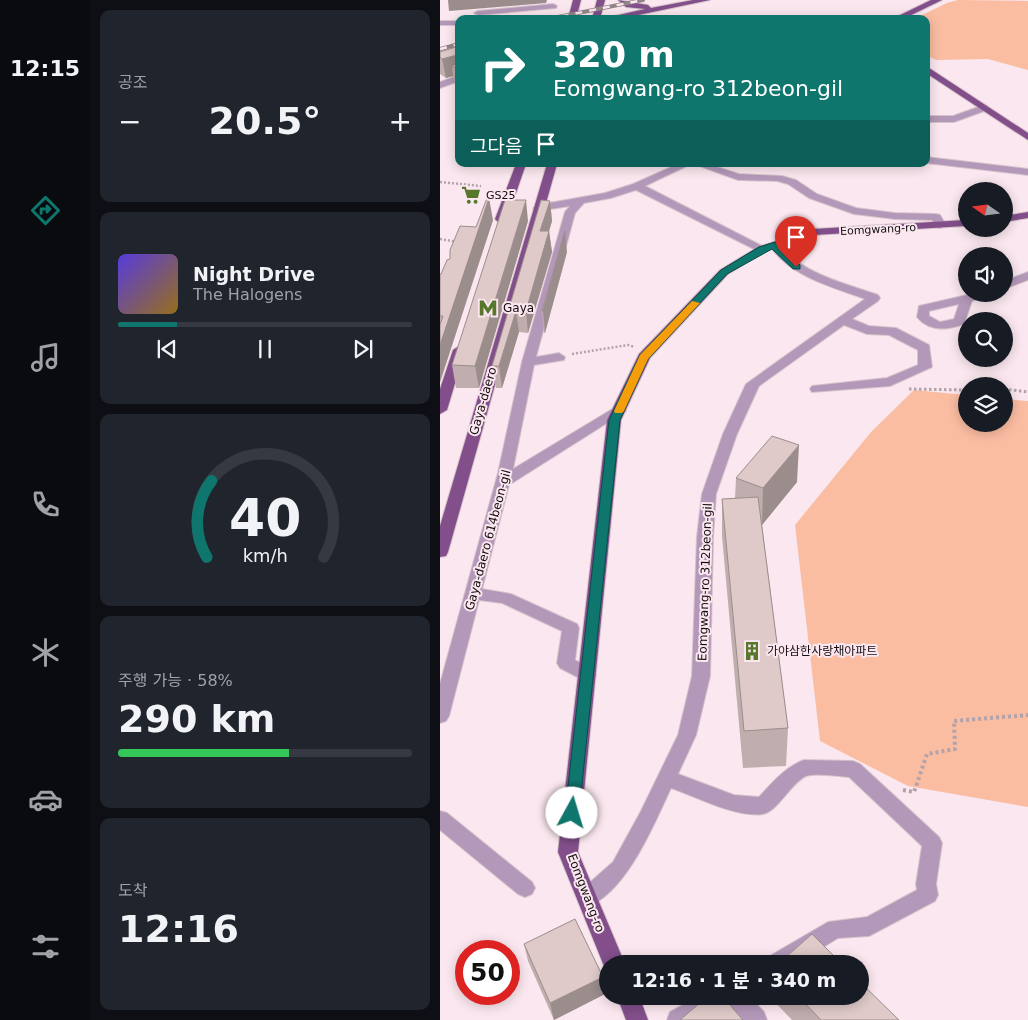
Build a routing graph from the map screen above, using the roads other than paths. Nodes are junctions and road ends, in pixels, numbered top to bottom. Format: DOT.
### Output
graph roads {
  1 [pos="577,0"];
  2 [pos="601,0"];
  3 [pos="616,0"];
  4 [pos="622,0"];
  5 [pos="706,0"];
  6 [pos="938,0"];
  7 [pos="554,3"];
  8 [pos="662,8"];
  9 [pos="646,11"];
  10 [pos="478,13"];
  11 [pos="549,15"];
  12 [pos="573,15"];
  13 [pos="597,15"];
  14 [pos="611,15"];
  15 [pos="625,15"];
  16 [pos="636,15"];
  17 [pos="905,15"];
  18 [pos="455,22"];
  19 [pos="440,23"];
  20 [pos="930,72"];
  21 [pos="455,79"];
  22 [pos="440,84"];
  23 [pos="984,108"];
  24 [pos="930,119"];
  25 [pos="1028,137"];
  26 [pos="930,160"];
  27 [pos="520,167"];
  28 [pos="551,167"];
  29 [pos="679,167"];
  30 [pos="708,167"];
  31 [pos="1028,172"];
  32 [pos="637,186"];
  33 [pos="580,201"];
  34 [pos="538,208"];
  35 [pos="1028,215"];
  36 [pos="1013,218"];
  37 [pos="958,224"];
  38 [pos="940,225"];
  39 [pos="498,227"];
  40 [pos="769,247"];
  41 [pos="1028,276"];
  42 [pos="1013,282"];
  43 [pos="966,300"];
  44 [pos="844,320"];
  45 [pos="463,337"];
  46 [pos="559,357"];
  47 [pos="528,362"];
  48 [pos="817,389"];
  49 [pos="440,410"];
  50 [pos="619,411"];
  51 [pos="503,482"];
  52 [pos="440,552"];
  53 [pos="474,594"];
  54 [pos="587,675"];
  55 [pos="440,716"];
  56 [pos="666,778"];
  57 [pos="440,819"];
  58 [pos="525,888"];
  59 [pos="587,898"];
  60 [pos="610,955"];
  61 [pos="792,955"];
  62 [pos="631,1005"];
  63 [pos="704,1005"];
  64 [pos="742,1005"];
  65 [pos="637,1020"];
  66 [pos="678,1020"];
  67 [pos="756,1020"];
  1 -- 12 [label="main road"];
  2 -- 13 [label="main road"];
  3 -- 14 [label="main road"];
  4 -- 8 [label="main road"];
  5 -- 8 [label="main road"];
  6 -- 17 [label="main road"];
  7 -- 10 [label="street"];
  7 -- 11 [label="street"];
  8 -- 9 [label="main road"];
  9 -- 15 [label="main road"];
  9 -- 16 [label="main road"];
  18 -- 19 [label="street"];
  20 -- 23 [label="main road"];
  21 -- 22 [label="street"];
  23 -- 24 [label="street"];
  23 -- 25 [label="main road"];
  26 -- 31 [label="street"];
  27 -- 39 [label="main road"];
  28 -- 34 [label="main road, Gaya-daero"];
  29 -- 32 [label="street"];
  30 -- 38 [label="street"];
  32 -- 33 [label="street"];
  32 -- 40 [label="street"];
  33 -- 34 [label="street"];
  33 -- 47 [label="street, Gaya-daero 614beon-gil"];
  34 -- 52 [label="main road, Gaya-daero"];
  35 -- 36 [label="main road"];
  37 -- 38 [label="main road, Eomgwang-ro"];
  38 -- 40 [label="main road, Eomgwang-ro"];
  40 -- 44 [label="street, Eomgwang-ro 312beon-gil"];
  40 -- 50 [label="main road, Eomgwang-ro"];
  41 -- 42 [label="street"];
  43 -- 43 [label="street"];
  44 -- 48 [label="street"];
  44 -- 56 [label="street, Eomgwang-ro 312beon-gil"];
  45 -- 49 [label="main road"];
  46 -- 47 [label="street"];
  47 -- 51 [label="street, Gaya-daero 614beon-gil"];
  50 -- 51 [label="street"];
  50 -- 54 [label="main road, Eomgwang-ro"];
  51 -- 53 [label="street, Gaya-daero 614beon-gil"];
  53 -- 54 [label="street"];
  53 -- 55 [label="street, Gaya-daero 614beon-gil"];
  54 -- 59 [label="main road, Eomgwang-ro"];
  56 -- 59 [label="street, Eomgwang-ro 312beon-gil"];
  56 -- 61 [label="street"];
  57 -- 58 [label="street"];
  59 -- 60 [label="main road, Eomgwang-ro"];
  62 -- 65 [label="main road"];
  63 -- 66 [label="street"];
  64 -- 67 [label="street"];
}
